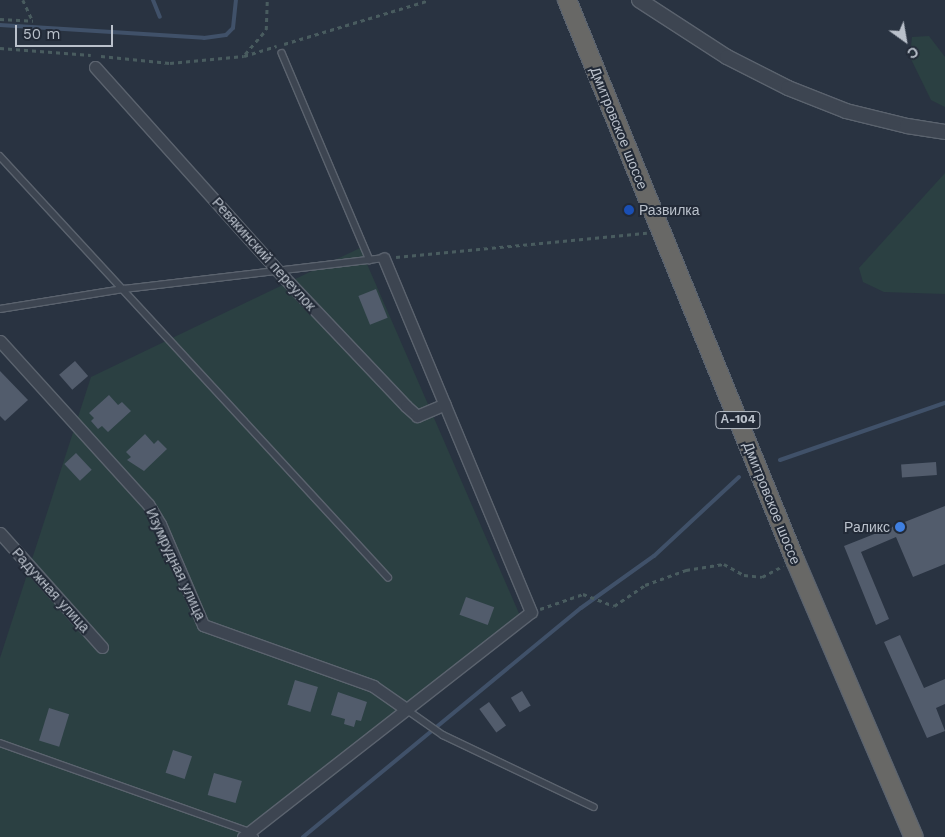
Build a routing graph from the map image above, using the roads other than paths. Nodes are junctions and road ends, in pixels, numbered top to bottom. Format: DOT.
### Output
graph roads {
  1 [pos="567,0"];
  2 [pos="638,0"];
  3 [pos="282,53"];
  4 [pos="95,67"];
  5 [pos="945,132"];
  6 [pos="0,156"];
  7 [pos="384,258"];
  8 [pos="370,260"];
  9 [pos="278,271"];
  10 [pos="124,289"];
  11 [pos="0,309"];
  12 [pos="0,341"];
  13 [pos="445,404"];
  14 [pos="0,532"];
  15 [pos="388,576"];
  16 [pos="102,646"];
  17 [pos="406,709"];
  18 [pos="0,743"];
  19 [pos="594,807"];
  20 [pos="249,835"];
  21 [pos="914,837"];
  1 -- 21 [label="highway, Дмитровское шоссе / А-104"];
  2 -- 5 [label="street"];
  3 -- 8 [label="lane"];
  4 -- 9 [label="street, Ревякинский переулок"];
  6 -- 10 [label="lane"];
  7 -- 8 [label="lane"];
  7 -- 13 [label="street"];
  8 -- 9 [label="lane"];
  9 -- 10 [label="lane"];
  9 -- 13 [label="street, Ревякинский переулок"];
  10 -- 11 [label="lane"];
  10 -- 15 [label="lane"];
  12 -- 17 [label="street, Изумрудная улица"];
  13 -- 17 [label="street"];
  14 -- 16 [label="street, Радужная улица"];
  17 -- 19 [label="lane"];
  17 -- 20 [label="street"];
  18 -- 20 [label="lane"];
}
